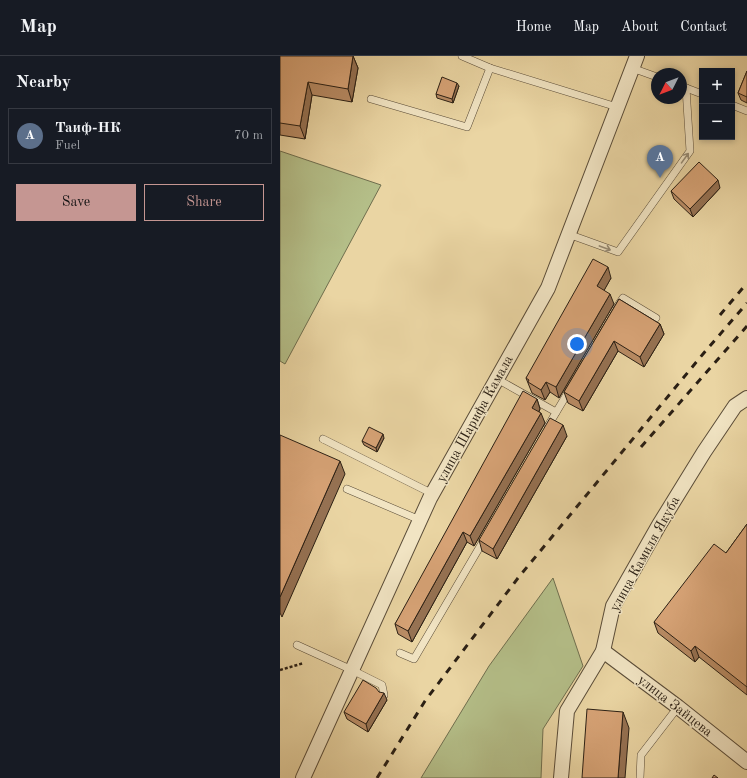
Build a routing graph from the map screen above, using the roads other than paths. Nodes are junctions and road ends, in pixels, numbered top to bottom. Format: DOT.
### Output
graph roads {
  1 [pos="462,56"];
  2 [pos="635,62"];
  3 [pos="490,68"];
  4 [pos="651,73"];
  5 [pos="687,88"];
  6 [pos="699,93"];
  7 [pos="371,99"];
  8 [pos="685,104"];
  9 [pos="735,106"];
  10 [pos="617,107"];
  11 [pos="747,111"];
  12 [pos="568,234"];
  13 [pos="615,311"];
  14 [pos="656,318"];
  15 [pos="497,379"];
  16 [pos="572,385"];
  17 [pos="747,398"];
  18 [pos="556,412"];
  19 [pos="545,432"];
  20 [pos="323,439"];
  21 [pos="347,489"];
  22 [pos="433,494"];
  23 [pos="420,520"];
  24 [pos="488,532"];
  25 [pos="297,645"];
  26 [pos="603,650"];
  27 [pos="400,653"];
  28 [pos="352,670"];
  29 [pos="384,695"];
  30 [pos="678,707"];
  31 [pos="747,762"];
  32 [pos="303,778"];
  33 [pos="561,778"];
  34 [pos="640,778"];
  1 -- 3 [label="lane"];
  2 -- 4 [label="lane"];
  2 -- 10 [label="street, улица Шарифа Камала"];
  3 -- 7 [label="lane"];
  3 -- 10 [label="lane"];
  5 -- 6 [label="lane"];
  12 -- 8 [label="lane, one-way"];
  9 -- 11 [label="lane"];
  10 -- 12 [label="street, улица Шарифа Камала"];
  12 -- 15 [label="street, улица Шарифа Камала"];
  13 -- 14 [label="lane"];
  15 -- 18 [label="lane"];
  15 -- 22 [label="street, улица Шарифа Камала"];
  16 -- 18 [label="lane"];
  17 -- 26 [label="street, улица Камиля Якуба"];
  18 -- 19 [label="lane"];
  20 -- 22 [label="lane"];
  21 -- 23 [label="lane"];
  22 -- 23 [label="street, улица Шарифа Камала"];
  23 -- 28 [label="street, улица Шарифа Камала"];
  24 -- 27 [label="lane"];
  25 -- 28 [label="lane"];
  26 -- 30 [label="street, улица Зайцева"];
  26 -- 33 [label="street, улица Камиля Якуба"];
  28 -- 29 [label="lane"];
  28 -- 32 [label="street, улица Шарифа Камала"];
  30 -- 31 [label="street, улица Зайцева"];
  30 -- 34 [label="lane"];
}
